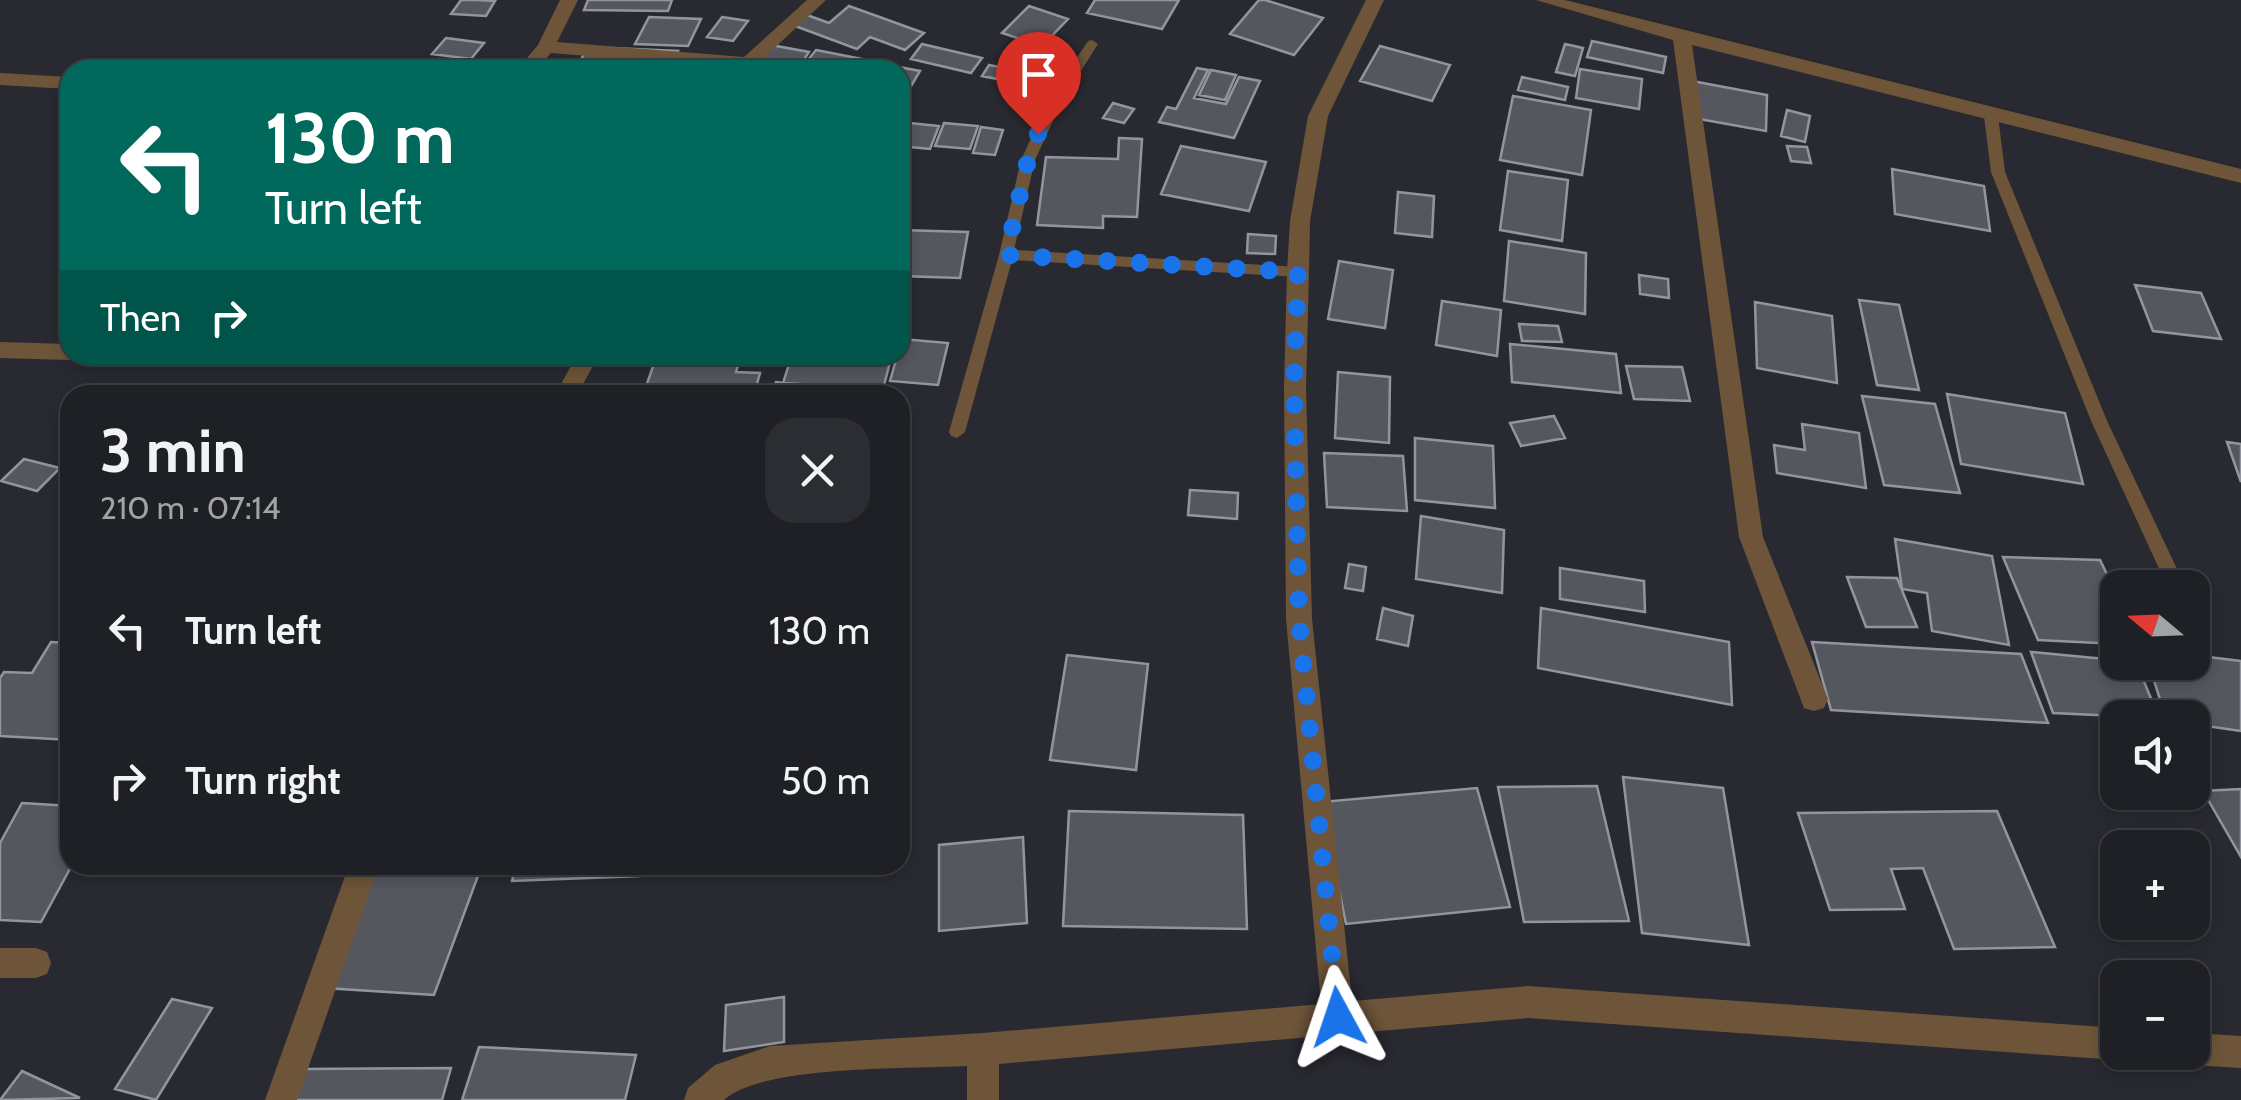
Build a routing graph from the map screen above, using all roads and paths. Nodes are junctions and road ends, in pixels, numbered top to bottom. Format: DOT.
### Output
graph roads {
  1 [pos="569,0"];
  2 [pos="817,0"];
  3 [pos="1375,0"];
  4 [pos="1545,0"];
  5 [pos="1682,37"];
  6 [pos="1092,44"];
  7 [pos="546,47"];
  8 [pos="535,60"];
  9 [pos="676,60"];
  10 [pos="753,60"];
  11 [pos="0,79"];
  12 [pos="60,82"];
  13 [pos="1991,116"];
  14 [pos="2241,176"];
  15 [pos="1006,255"];
  16 [pos="1298,272"];
  17 [pos="0,350"];
  18 [pos="60,352"];
  19 [pos="957,432"];
  20 [pos="2169,570"];
  21 [pos="1814,699"];
  22 [pos="360,875"];
  23 [pos="0,963"];
  24 [pos="36,963"];
  25 [pos="1338,1017"];
  26 [pos="2100,1043"];
  27 [pos="983,1049"];
  28 [pos="2210,1050"];
  29 [pos="2241,1052"];
  30 [pos="281,1100"];
  31 [pos="700,1100"];
  32 [pos="983,1100"];
  1 -- 7 [label="street"];
  2 -- 10 [label="street"];
  3 -- 16 [label="street"];
  4 -- 5 [label="street"];
  5 -- 13 [label="street"];
  5 -- 21 [label="street"];
  6 -- 15 [label="lane"];
  7 -- 8 [label="street"];
  7 -- 9 [label="street"];
  11 -- 12 [label="street"];
  13 -- 14 [label="street"];
  13 -- 20 [label="lane"];
  15 -- 16 [label="lane"];
  15 -- 19 [label="lane"];
  16 -- 25 [label="street"];
  17 -- 18 [label="street"];
  22 -- 30 [label="street"];
  23 -- 24 [label="street"];
  25 -- 26 [label="street"];
  25 -- 27 [label="street"];
  27 -- 31 [label="street"];
  27 -- 32 [label="street"];
  28 -- 29 [label="street"];
}
